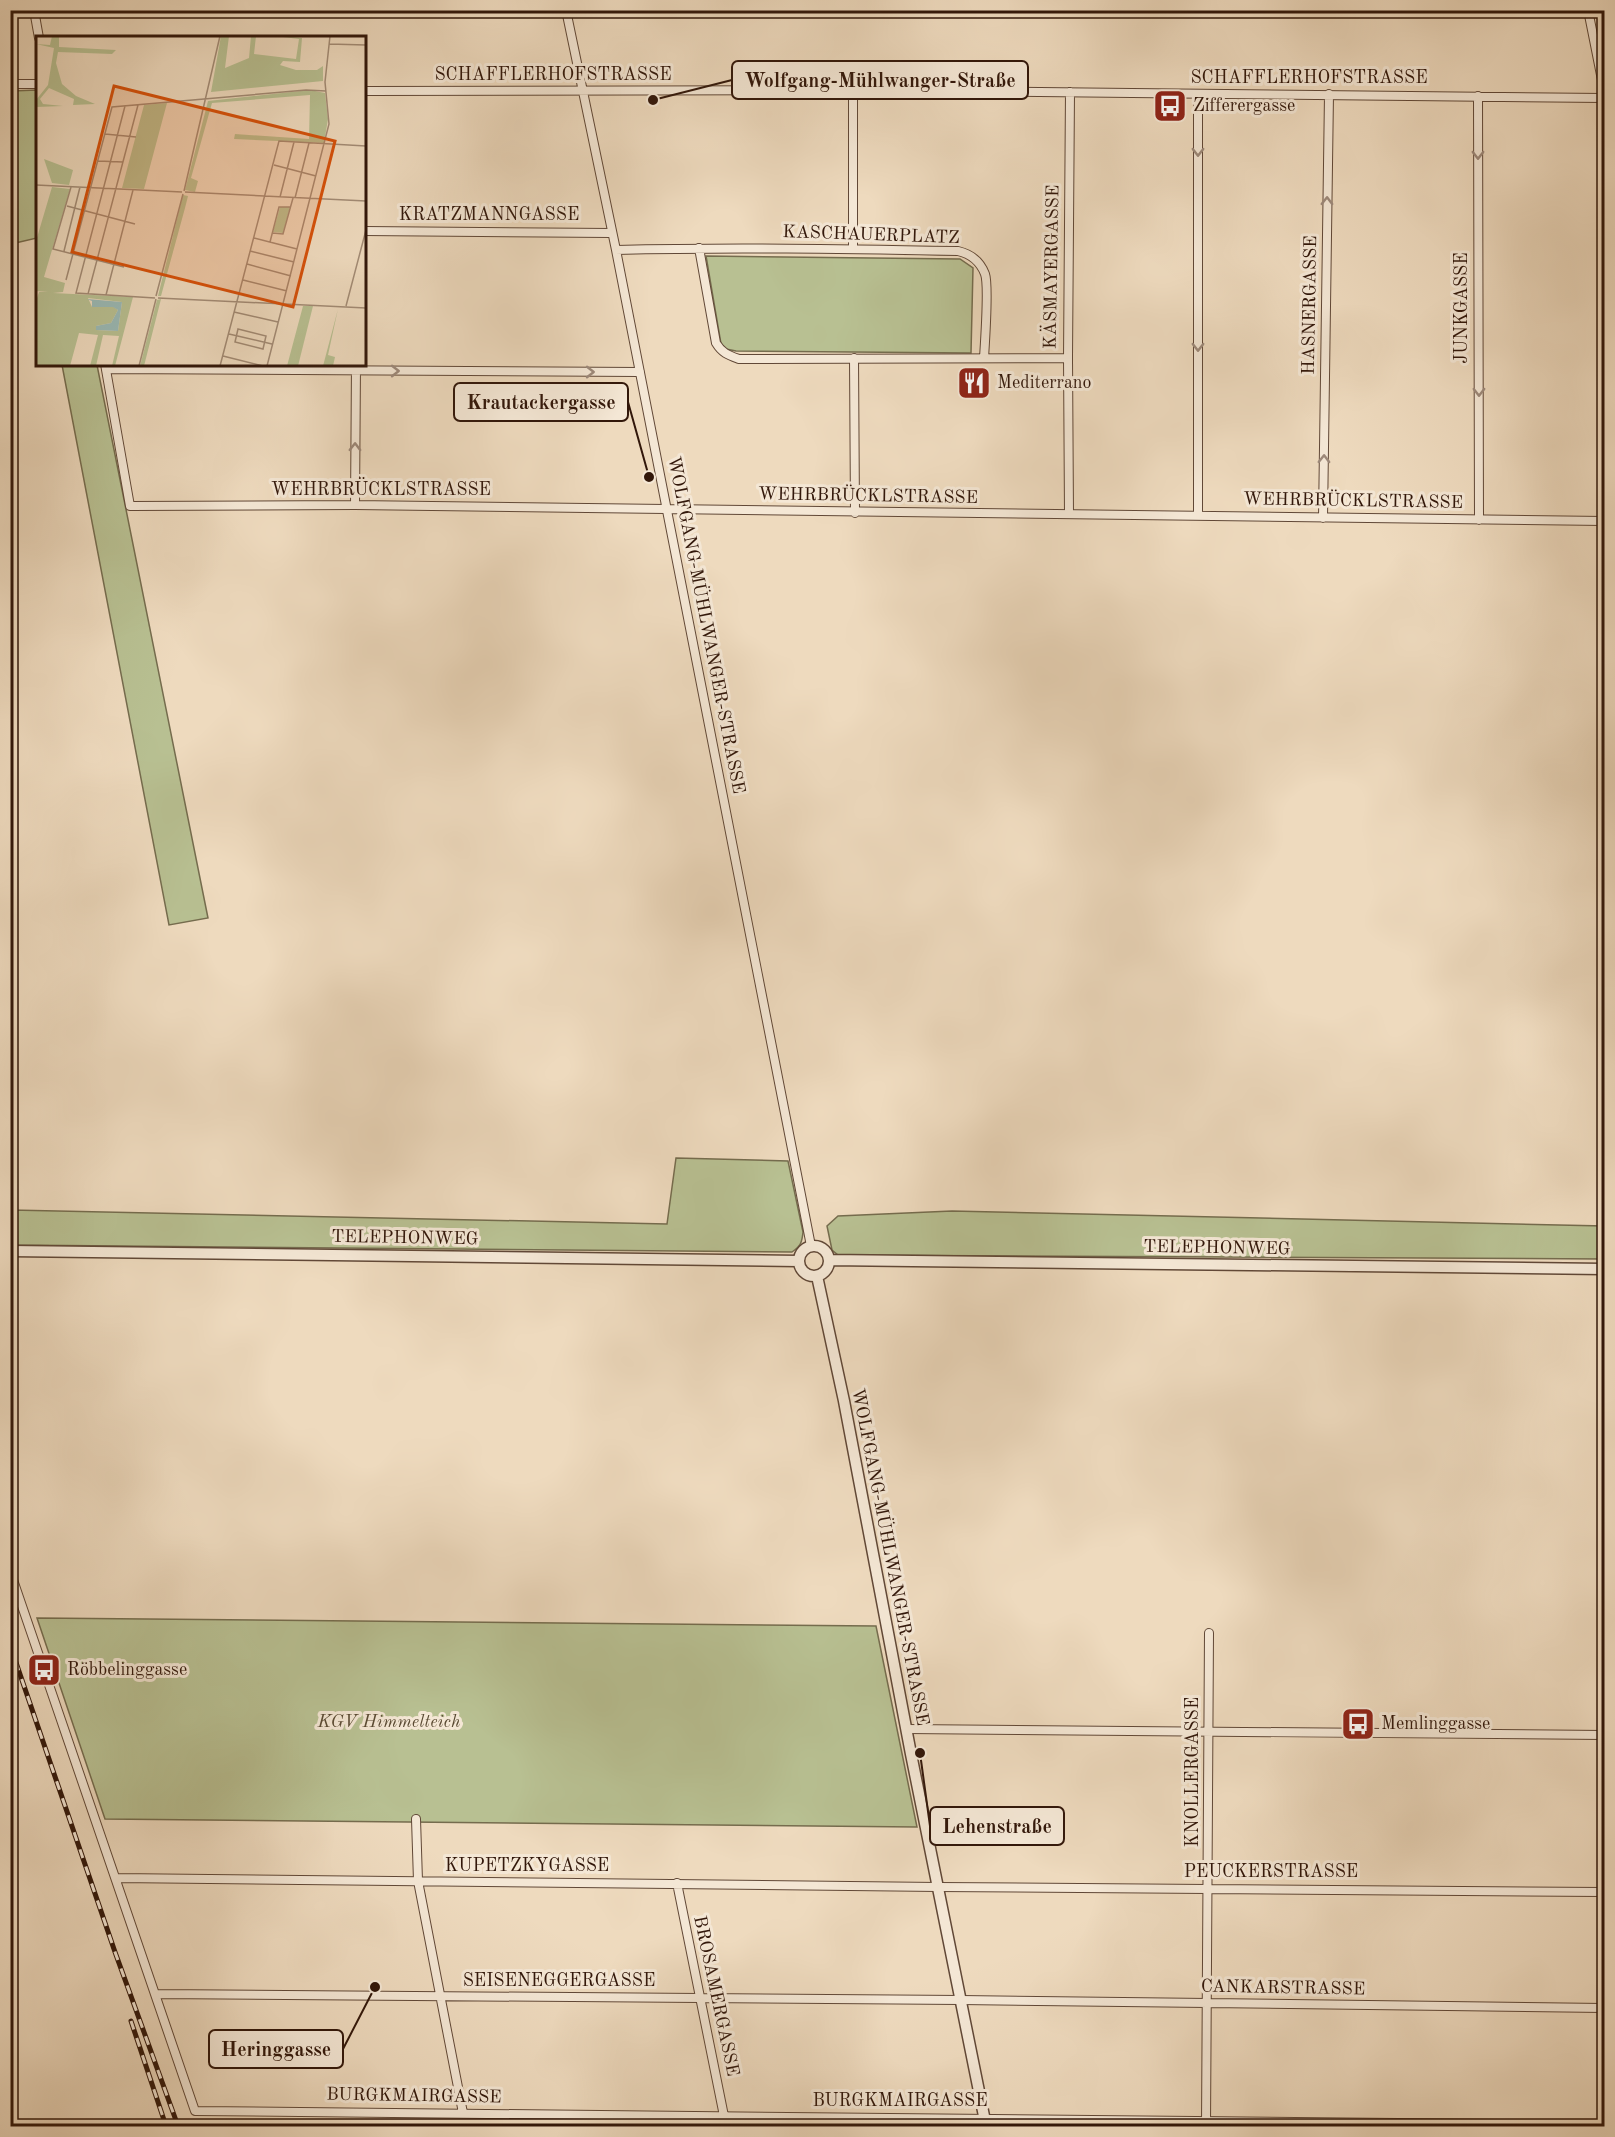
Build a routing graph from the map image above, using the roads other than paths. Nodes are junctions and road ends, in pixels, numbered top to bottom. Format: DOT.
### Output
graph roads {
  1 [pos="34,10"];
  2 [pos="566,10"];
  3 [pos="1588,10"];
  4 [pos="39,36"];
  5 [pos="10,84"];
  6 [pos="36,84"];
  7 [pos="853,90"];
  8 [pos="1605,90"];
  9 [pos="366,91"];
  10 [pos="582,91"];
  11 [pos="1070,92"];
  12 [pos="1198,94"];
  13 [pos="1329,94"];
  14 [pos="1478,96"];
  15 [pos="1605,98"];
  16 [pos="366,231"];
  17 [pos="612,233"];
  18 [pos="699,248"];
  19 [pos="854,249"];
  20 [pos="616,250"];
  21 [pos="854,358"];
  22 [pos="984,358"];
  23 [pos="1068,358"];
  24 [pos="105,367"];
  25 [pos="356,368"];
  26 [pos="640,372"];
  27 [pos="354,505"];
  28 [pos="666,509"];
  29 [pos="855,513"];
  30 [pos="1069,514"];
  31 [pos="1198,516"];
  32 [pos="1323,518"];
  33 [pos="1479,520"];
  34 [pos="1605,521"];
  35 [pos="811,1246"];
  36 [pos="10,1251"];
  37 [pos="829,1260"];
  38 [pos="799,1261"];
  39 [pos="1605,1269"];
  40 [pos="817,1276"];
  41 [pos="10,1572"];
  42 [pos="1209,1633"];
  43 [pos="906,1730"];
  44 [pos="1210,1731"];
  45 [pos="1605,1735"];
  46 [pos="416,1819"];
  47 [pos="117,1878"];
  48 [pos="418,1881"];
  49 [pos="676,1883"];
  50 [pos="938,1887"];
  51 [pos="1209,1888"];
  52 [pos="1605,1892"];
  53 [pos="156,1994"];
  54 [pos="440,1997"];
  55 [pos="700,1999"];
  56 [pos="961,2000"];
  57 [pos="1208,2004"];
  58 [pos="1605,2008"];
  59 [pos="463,2113"];
  60 [pos="724,2116"];
  61 [pos="985,2122"];
  62 [pos="1207,2124"];
  63 [pos="1605,2126"];
  1 -- 4 [label="street"];
  2 -- 10 [label="street, WOLFGANG-MÜHLWANGER-STRASSE"];
  3 -- 8 [label="street"];
  5 -- 6 [label="street"];
  7 -- 10 [label="street, SCHAFFLERHOFSTRASSE"];
  7 -- 11 [label="street, SCHAFFLERHOFSTRASSE"];
  7 -- 19 [label="street"];
  9 -- 10 [label="street, SCHAFFLERHOFSTRASSE"];
  10 -- 17 [label="street, WOLFGANG-MÜHLWANGER-STRASSE"];
  11 -- 12 [label="street, SCHAFFLERHOFSTRASSE"];
  11 -- 23 [label="street, KÄSMAYERGASSE"];
  12 -- 13 [label="street, SCHAFFLERHOFSTRASSE"];
  12 -- 31 [label="street, one-way"];
  13 -- 14 [label="street, SCHAFFLERHOFSTRASSE"];
  32 -- 13 [label="street, HASNERGASSE, one-way"];
  14 -- 15 [label="street, SCHAFFLERHOFSTRASSE"];
  14 -- 33 [label="street, JUNKGASSE, one-way"];
  16 -- 17 [label="street, KRATZMANNGASSE"];
  17 -- 20 [label="street, WOLFGANG-MÜHLWANGER-STRASSE"];
  18 -- 19 [label="street, KASCHAUERPLATZ"];
  18 -- 20 [label="street, KASCHAUERPLATZ"];
  18 -- 21 [label="street"];
  19 -- 22 [label="street, KASCHAUERPLATZ"];
  20 -- 26 [label="street, WOLFGANG-MÜHLWANGER-STRASSE"];
  21 -- 22 [label="street"];
  21 -- 29 [label="street"];
  22 -- 23 [label="street"];
  23 -- 30 [label="street, KÄSMAYERGASSE"];
  24 -- 25 [label="street"];
  24 -- 27 [label="street, WEHRBRÜCKLSTRASSE"];
  25 -- 26 [label="street, one-way"];
  27 -- 25 [label="street, one-way"];
  26 -- 28 [label="street, WOLFGANG-MÜHLWANGER-STRASSE"];
  27 -- 28 [label="street, WEHRBRÜCKLSTRASSE"];
  28 -- 29 [label="street, WEHRBRÜCKLSTRASSE"];
  28 -- 35 [label="street, WOLFGANG-MÜHLWANGER-STRASSE"];
  29 -- 30 [label="street, WEHRBRÜCKLSTRASSE"];
  30 -- 31 [label="street, WEHRBRÜCKLSTRASSE"];
  31 -- 32 [label="street, WEHRBRÜCKLSTRASSE"];
  32 -- 33 [label="street, WEHRBRÜCKLSTRASSE"];
  33 -- 34 [label="street, WEHRBRÜCKLSTRASSE"];
  35 -- 37 [label="street"];
  35 -- 38 [label="street"];
  36 -- 38 [label="street, TELEPHONWEG"];
  37 -- 39 [label="street, TELEPHONWEG"];
  37 -- 40 [label="street"];
  38 -- 40 [label="street"];
  40 -- 43 [label="street, WOLFGANG-MÜHLWANGER-STRASSE"];
  41 -- 47 [label="street"];
  42 -- 44 [label="street, KNOLLERGASSE"];
  43 -- 44 [label="street"];
  43 -- 50 [label="street, WOLFGANG-MÜHLWANGER-STRASSE"];
  44 -- 45 [label="street"];
  44 -- 51 [label="street, KNOLLERGASSE"];
  46 -- 48 [label="street"];
  47 -- 48 [label="street, KUPETZKYGASSE"];
  47 -- 53 [label="street"];
  48 -- 49 [label="street, KUPETZKYGASSE"];
  48 -- 54 [label="street"];
  49 -- 50 [label="street, KUPETZKYGASSE"];
  49 -- 55 [label="street, BROSAMERGASSE"];
  50 -- 51 [label="street, PEUCKERSTRASSE"];
  50 -- 56 [label="street, WOLFGANG-MÜHLWANGER-STRASSE"];
  51 -- 52 [label="street, PEUCKERSTRASSE"];
  51 -- 57 [label="street, KNOLLERGASSE"];
  53 -- 54 [label="street, SEISENEGGERGASSE"];
  53 -- 59 [label="street, BURGKMAIRGASSE"];
  54 -- 55 [label="street, SEISENEGGERGASSE"];
  54 -- 59 [label="street"];
  55 -- 56 [label="street, SEISENEGGERGASSE"];
  55 -- 60 [label="street, BROSAMERGASSE"];
  56 -- 57 [label="street, CANKARSTRASSE"];
  56 -- 61 [label="street, WOLFGANG-MÜHLWANGER-STRASSE"];
  57 -- 58 [label="street, CANKARSTRASSE"];
  57 -- 62 [label="street, KNOLLERGASSE"];
  59 -- 60 [label="street, BURGKMAIRGASSE"];
  60 -- 61 [label="street, BURGKMAIRGASSE"];
  61 -- 62 [label="street, BURGKMAIRGASSE"];
  62 -- 63 [label="street, BURGKMAIRGASSE"];
}
